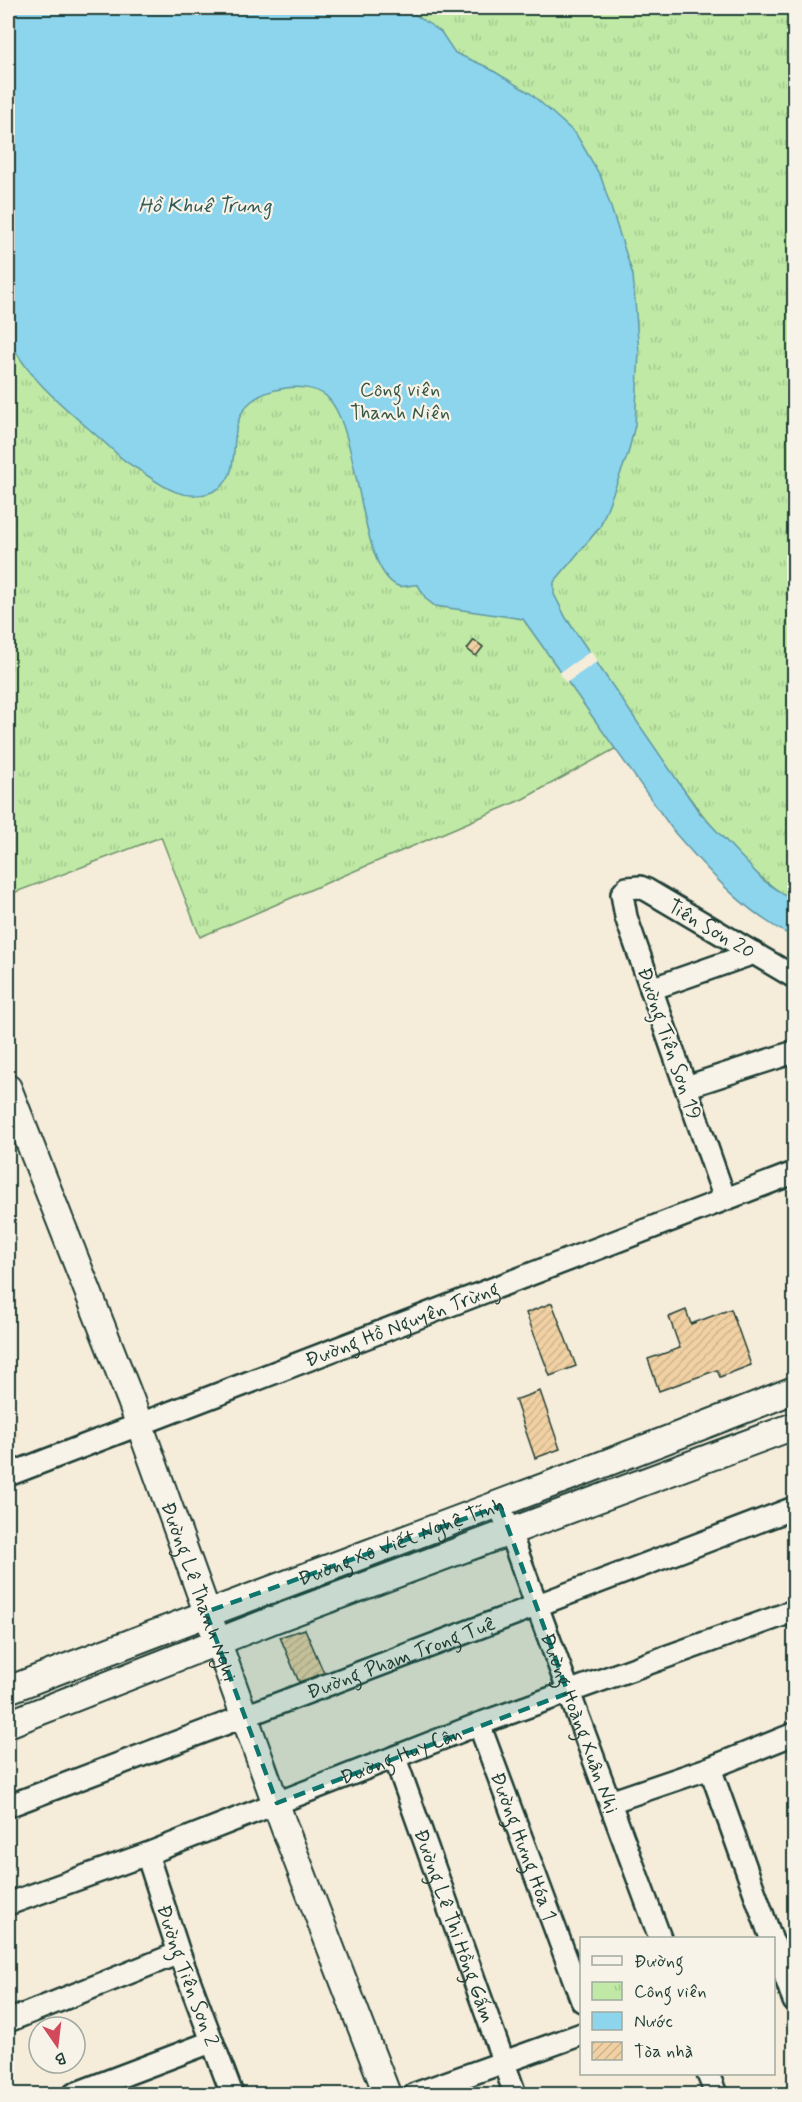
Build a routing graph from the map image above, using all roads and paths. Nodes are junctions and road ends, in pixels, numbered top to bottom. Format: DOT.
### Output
graph roads {
  1 [pos="627,888"];
  2 [pos="754,953"];
  3 [pos="795,977"];
  4 [pos="651,988"];
  5 [pos="795,1052"];
  6 [pos="686,1087"];
  7 [pos="8,1088"];
  8 [pos="795,1173"];
  9 [pos="725,1199"];
  10 [pos="795,1390"];
  11 [pos="140,1425"];
  12 [pos="795,1426"];
  13 [pos="8,1475"];
  14 [pos="500,1506"];
  15 [pos="795,1508"];
  16 [pos="509,1533"];
  17 [pos="538,1605"];
  18 [pos="795,1611"];
  19 [pos="206,1612"];
  20 [pos="217,1642"];
  21 [pos="8,1690"];
  22 [pos="568,1693"];
  23 [pos="245,1715"];
  24 [pos="8,1724"];
  25 [pos="479,1724"];
  26 [pos="795,1734"];
  27 [pos="395,1758"];
  28 [pos="710,1768"];
  29 [pos="610,1802"];
  30 [pos="277,1803"];
  31 [pos="8,1806"];
  32 [pos="147,1854"];
  33 [pos="8,1904"];
  34 [pos="660,1937"];
  35 [pos="771,1937"];
  36 [pos="179,1953"];
  37 [pos="780,1957"];
  38 [pos="580,1996"];
  39 [pos="795,2001"];
  40 [pos="8,2022"];
  41 [pos="580,2035"];
  42 [pos="211,2042"];
  43 [pos="503,2064"];
  44 [pos="709,2075"];
  45 [pos="74,2094"];
  46 [pos="232,2094"];
  47 [pos="387,2094"];
  48 [pos="415,2094"];
  49 [pos="515,2094"];
  50 [pos="716,2094"];
  1 -- 2 [label="street, Tiên Sơn 20"];
  1 -- 4 [label="street, Đường Tiên Sơn 19"];
  2 -- 3 [label="street, Tiên Sơn 20"];
  2 -- 4 [label="street"];
  4 -- 6 [label="street, Đường Tiên Sơn 19"];
  5 -- 6 [label="street"];
  6 -- 9 [label="street, Đường Tiên Sơn 19"];
  7 -- 11 [label="main road, Đường Lê Thanh Nghị"];
  8 -- 9 [label="street, Đường Hồ Nguyên Trừng"];
  9 -- 11 [label="street, Đường Hồ Nguyên Trừng"];
  10 -- 14 [label="main road, Đường Xô Viết Nghệ Tĩnh"];
  11 -- 13 [label="street, Đường Hồ Nguyên Trừng"];
  11 -- 19 [label="main road, Đường Lê Thanh Nghị"];
  12 -- 16 [label="main road, Đường Xô Viết Nghệ Tĩnh"];
  14 -- 16 [label="street, Đường Hoàng Xuân Nhị"];
  14 -- 19 [label="main road, Đường Xô Viết Nghệ Tĩnh"];
  15 -- 17 [label="street, Đường Phạm Trọng Tuệ"];
  16 -- 17 [label="street, Đường Hoàng Xuân Nhị"];
  16 -- 20 [label="main road, Đường Xô Viết Nghệ Tĩnh"];
  17 -- 22 [label="street, Đường Hoàng Xuân Nhị"];
  17 -- 23 [label="street, Đường Phạm Trọng Tuệ"];
  18 -- 22 [label="street, Đường Huy Cận"];
  19 -- 20 [label="main road, Đường Lê Thanh Nghị"];
  19 -- 21 [label="main road, Đường Xô Viết Nghệ Tĩnh"];
  20 -- 23 [label="main road, Đường Lê Thanh Nghị"];
  20 -- 24 [label="main road, Đường Xô Viết Nghệ Tĩnh"];
  22 -- 25 [label="street, Đường Huy Cận"];
  22 -- 29 [label="street, Đường Hoàng Xuân Nhị"];
  23 -- 30 [label="main road, Đường Lê Thanh Nghị"];
  23 -- 31 [label="street, Đường Phạm Trọng Tuệ"];
  25 -- 27 [label="street, Đường Huy Cận"];
  25 -- 38 [label="street, Đường Hưng Hóa 1"];
  26 -- 28 [label="street"];
  27 -- 30 [label="street, Đường Huy Cận"];
  27 -- 43 [label="street, Đường Lê Thị Hồng Gấm"];
  28 -- 29 [label="street"];
  28 -- 35 [label="street"];
  29 -- 34 [label="street, Đường Hoàng Xuân Nhị"];
  30 -- 32 [label="street, Đường Huy Cận"];
  30 -- 47 [label="main road, Đường Lê Thanh Nghị"];
  32 -- 33 [label="street, Đường Huy Cận"];
  32 -- 36 [label="street, Đường Tiên Sơn 2"];
  36 -- 40 [label="street"];
  36 -- 42 [label="street, Đường Tiên Sơn 2"];
  37 -- 39 [label="street"];
  41 -- 43 [label="street"];
  42 -- 45 [label="street"];
  42 -- 46 [label="street, Đường Tiên Sơn 2"];
  43 -- 48 [label="street"];
  43 -- 49 [label="street, Đường Lê Thị Hồng Gấm"];
  44 -- 50 [label="street"];
}
